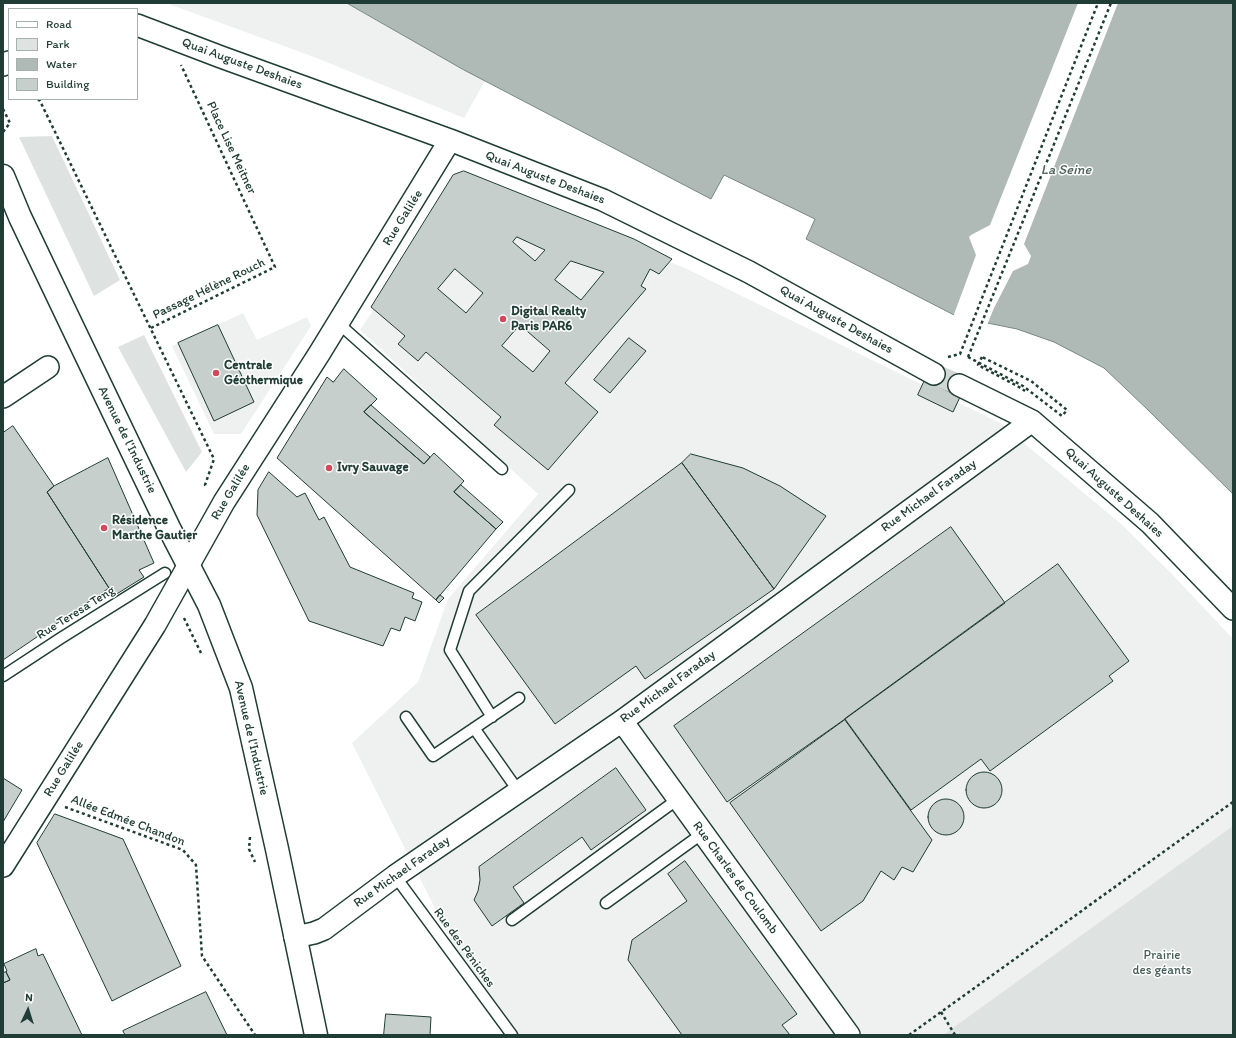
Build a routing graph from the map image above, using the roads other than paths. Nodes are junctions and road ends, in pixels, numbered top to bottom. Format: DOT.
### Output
graph roads {
  1 [pos="138,25"];
  2 [pos="450,140"];
  3 [pos="3,176"];
  4 [pos="338,323"];
  5 [pos="940,366"];
  6 [pos="48,367"];
  7 [pos="959,385"];
  8 [pos="3,397"];
  9 [pos="1032,421"];
  10 [pos="502,468"];
  11 [pos="569,490"];
  12 [pos="188,565"];
  13 [pos="165,573"];
  14 [pos="1233,609"];
  15 [pos="3,676"];
  16 [pos="519,698"];
  17 [pos="406,717"];
  18 [pos="492,717"];
  19 [pos="622,721"];
  20 [pos="474,728"];
  21 [pos="519,792"];
  22 [pos="678,798"];
  23 [pos="703,833"];
  24 [pos="3,866"];
  25 [pos="395,876"];
  26 [pos="606,903"];
  27 [pos="512,920"];
  28 [pos="295,937"];
  29 [pos="316,1035"];
  30 [pos="512,1035"];
  31 [pos="849,1035"];
  1 -- 2 [label="street, Quai Auguste Deshaies"];
  2 -- 4 [label="street, Rue Galilée"];
  2 -- 5 [label="street, Quai Auguste Deshaies"];
  3 -- 12 [label="main road, Avenue de l'Industrie"];
  4 -- 10 [label="lane"];
  4 -- 12 [label="street, Rue Galilée"];
  6 -- 8 [label="street"];
  7 -- 9 [label="street, Quai Auguste Deshaies"];
  9 -- 14 [label="street, Quai Auguste Deshaies"];
  9 -- 19 [label="street, Rue Michael Faraday"];
  11 -- 18 [label="lane"];
  12 -- 24 [label="street, Rue Galilée"];
  12 -- 28 [label="main road, Avenue de l'Industrie"];
  13 -- 15 [label="lane, Rue Teresa Teng"];
  16 -- 18 [label="lane"];
  17 -- 20 [label="lane"];
  18 -- 20 [label="lane"];
  19 -- 21 [label="street, Rue Michael Faraday"];
  19 -- 22 [label="street, Rue Charles de Coulomb"];
  20 -- 21 [label="lane"];
  21 -- 25 [label="street, Rue Michael Faraday"];
  22 -- 23 [label="street, Rue Charles de Coulomb"];
  22 -- 27 [label="lane"];
  23 -- 26 [label="lane"];
  23 -- 31 [label="street, Rue Charles de Coulomb"];
  25 -- 28 [label="street, Rue Michael Faraday"];
  25 -- 30 [label="lane, Rue des Péniches"];
  28 -- 29 [label="main road, Avenue de l'Industrie"];
}
